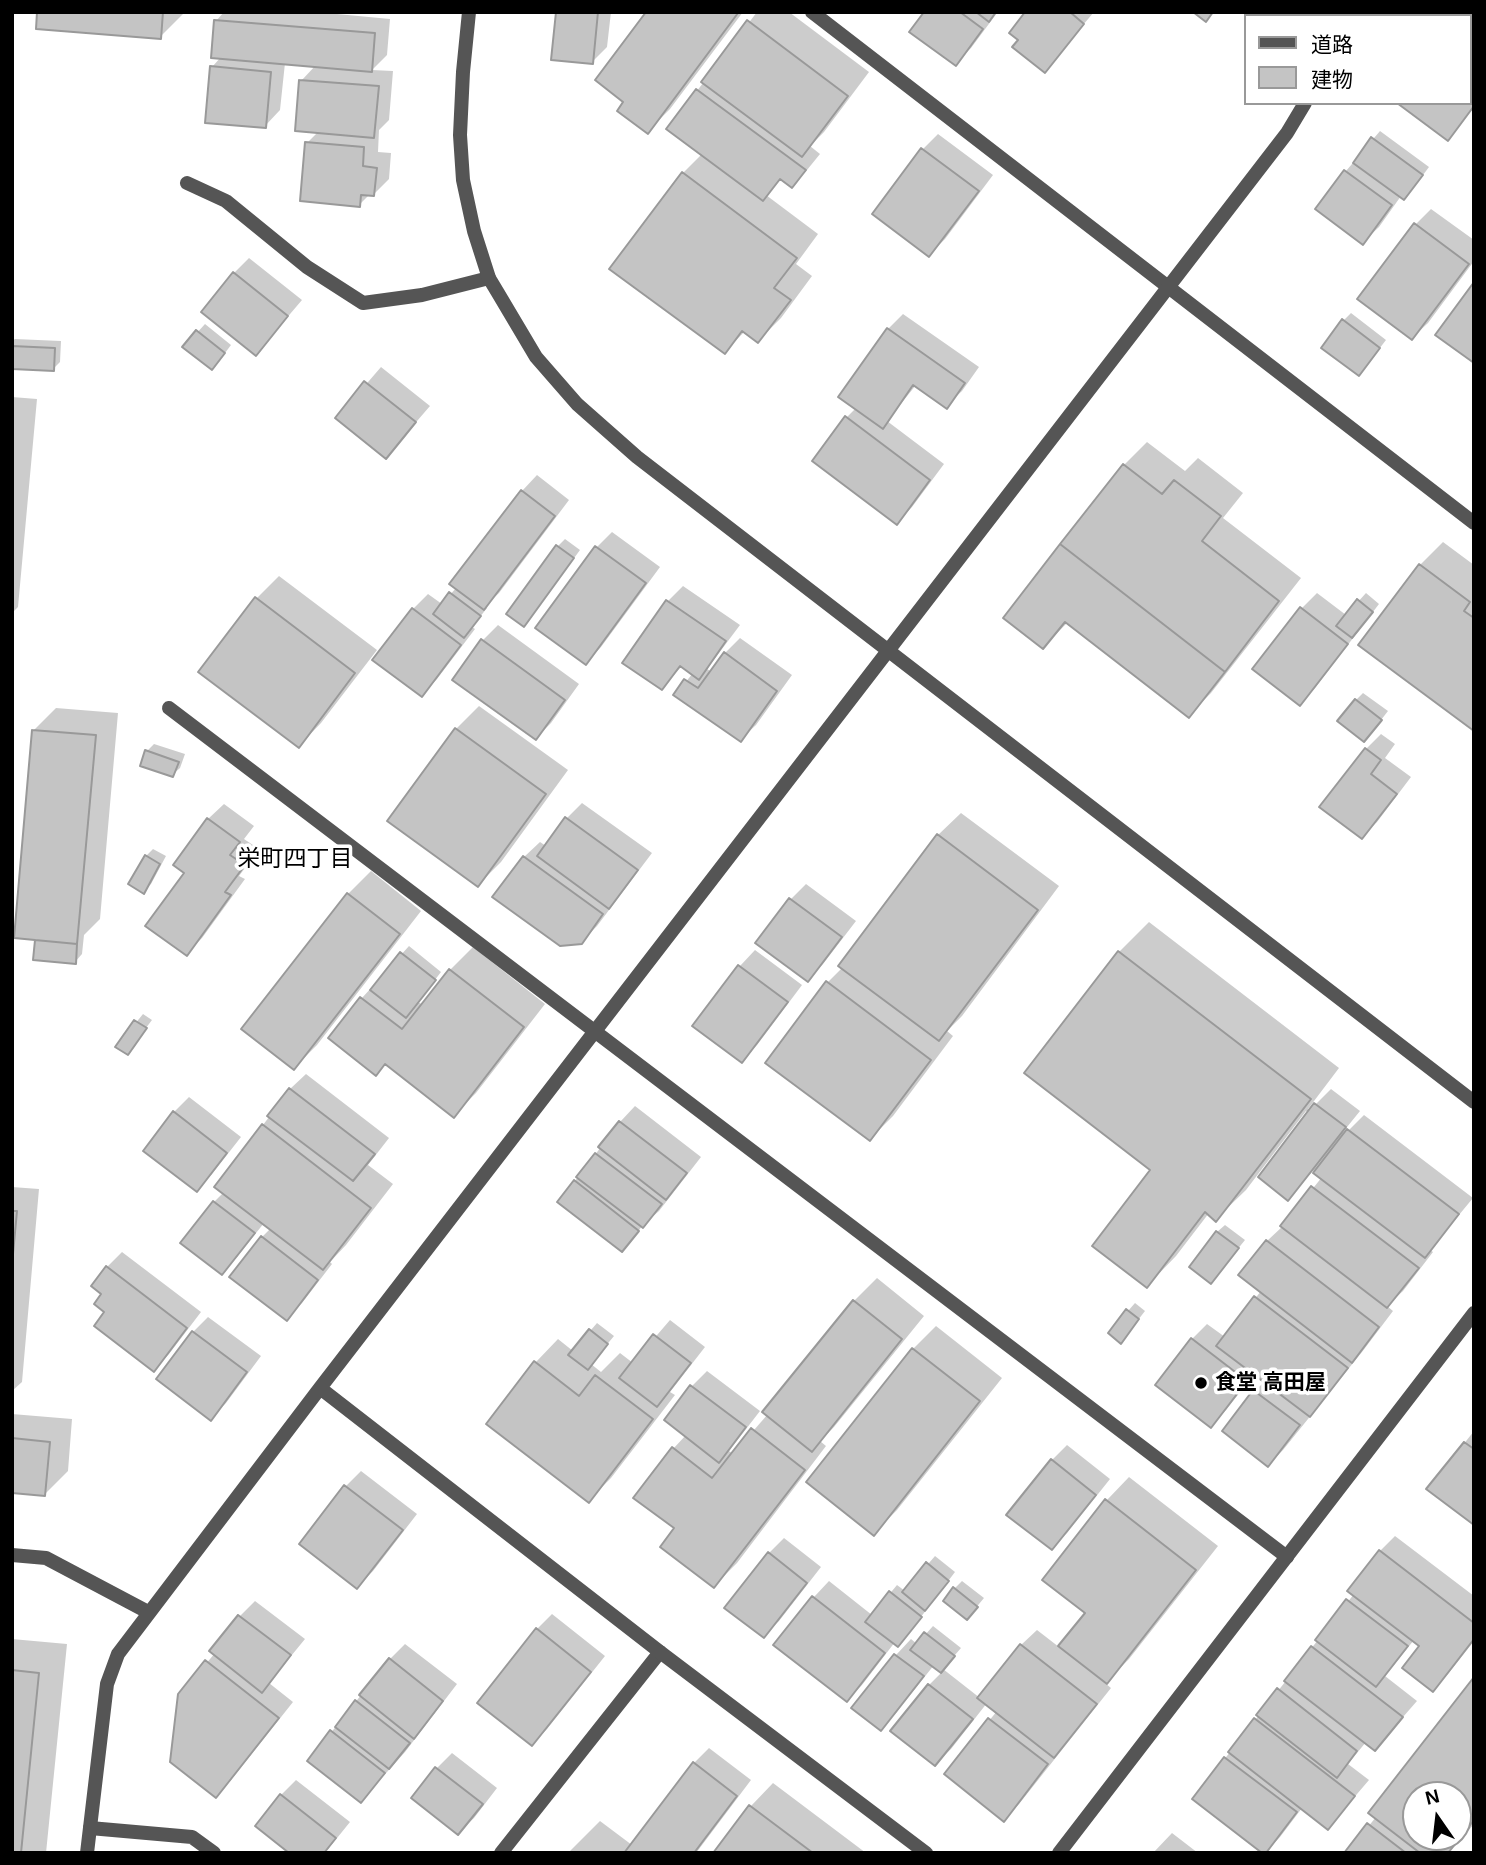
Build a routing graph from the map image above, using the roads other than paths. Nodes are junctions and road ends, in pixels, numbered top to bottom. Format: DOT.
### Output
graph roads {
  1 [pos="469,12"];
  2 [pos="812,12"];
  3 [pos="1304,105"];
  4 [pos="187,183"];
  5 [pos="489,278"];
  6 [pos="1167,288"];
  7 [pos="1474,523"];
  8 [pos="888,650"];
  9 [pos="169,708"];
  10 [pos="595,1030"];
  11 [pos="1474,1102"];
  12 [pos="1474,1313"];
  13 [pos="320,1388"];
  14 [pos="12,1555"];
  15 [pos="1287,1557"];
  16 [pos="148,1612"];
  17 [pos="660,1652"];
  18 [pos="90,1828"];
  19 [pos="88,1853"];
  20 [pos="214,1853"];
  21 [pos="501,1853"];
  22 [pos="926,1853"];
  23 [pos="1059,1853"];
  1 -- 5 [label="street"];
  2 -- 6 [label="street"];
  3 -- 6 [label="street"];
  4 -- 5 [label="street"];
  5 -- 8 [label="street"];
  6 -- 7 [label="street"];
  6 -- 8 [label="street"];
  8 -- 10 [label="street"];
  8 -- 11 [label="street"];
  9 -- 10 [label="street"];
  10 -- 13 [label="street"];
  10 -- 15 [label="street"];
  12 -- 15 [label="street"];
  13 -- 16 [label="street"];
  13 -- 17 [label="street"];
  14 -- 16 [label="street"];
  15 -- 23 [label="street"];
  16 -- 18 [label="street"];
  17 -- 21 [label="street"];
  17 -- 22 [label="street"];
  18 -- 19 [label="street"];
  18 -- 20 [label="street"];
}
